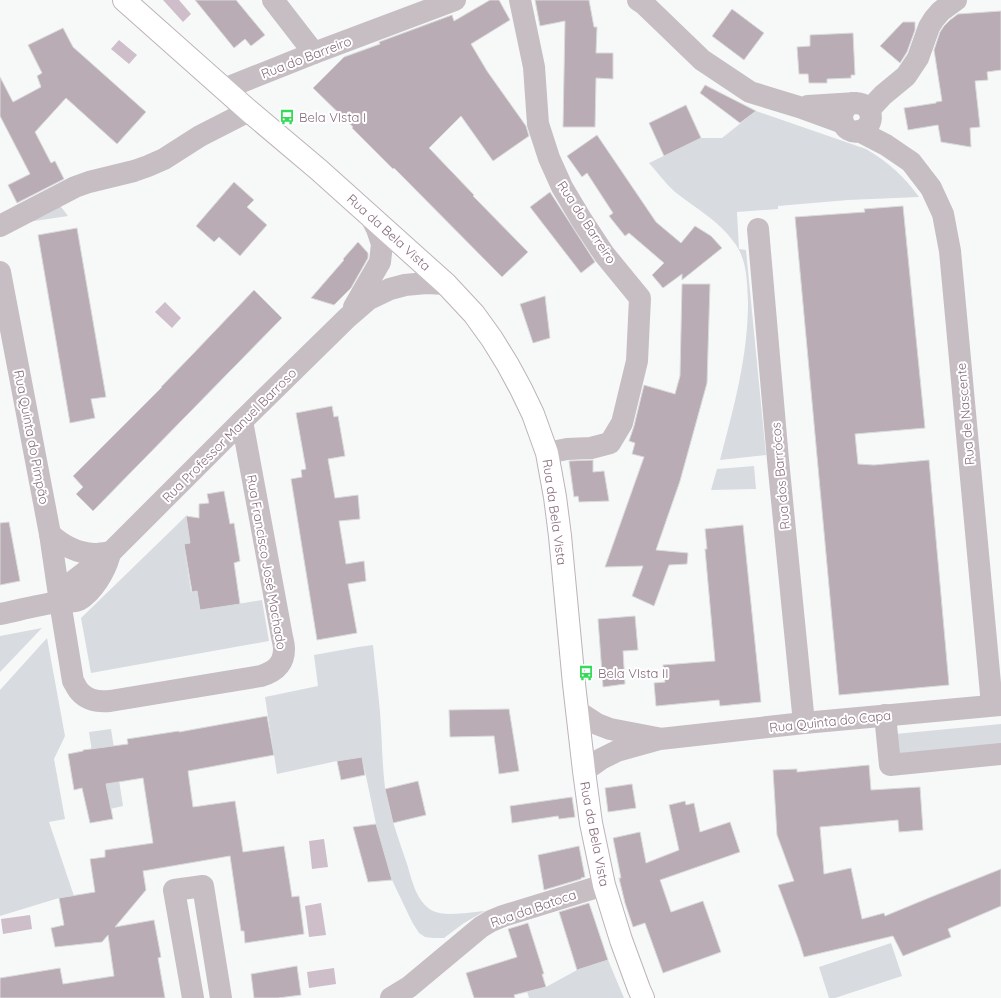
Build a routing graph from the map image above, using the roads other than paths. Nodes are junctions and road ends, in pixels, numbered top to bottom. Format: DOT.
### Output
graph roads {
  1 [pos="124,0"];
  2 [pos="273,0"];
  3 [pos="455,0"];
  4 [pos="520,0"];
  5 [pos="638,0"];
  6 [pos="956,0"];
  7 [pos="314,53"];
  8 [pos="224,89"];
  9 [pos="249,111"];
  10 [pos="862,112"];
  11 [pos="370,215"];
  12 [pos="0,226"];
  13 [pos="758,229"];
  14 [pos="0,272"];
  15 [pos="446,284"];
  16 [pos="347,318"];
  17 [pos="242,421"];
  18 [pos="547,453"];
  19 [pos="50,534"];
  20 [pos="111,552"];
  21 [pos="60,602"];
  22 [pos="0,614"];
  23 [pos="996,705"];
  24 [pos="577,711"];
  25 [pos="885,715"];
  26 [pos="804,723"];
  27 [pos="660,739"];
  28 [pos="1001,754"];
  29 [pos="584,771"];
  30 [pos="604,885"];
  31 [pos="193,998"];
  32 [pos="221,998"];
  33 [pos="391,998"];
  34 [pos="643,998"];
  1 -- 8 [label="main road, Rua da Bela Vista"];
  2 -- 7 [label="street"];
  3 -- 7 [label="street, Rua do Barreiro"];
  4 -- 18 [label="street, Rua do Barreiro"];
  5 -- 10 [label="street"];
  6 -- 10 [label="street"];
  7 -- 8 [label="street, Rua do Barreiro"];
  8 -- 9 [label="main road, Rua da Bela Vista"];
  9 -- 11 [label="main road, Rua da Bela Vista"];
  9 -- 12 [label="street"];
  10 -- 23 [label="street, Rua de Nascente"];
  11 -- 15 [label="main road, Rua da Bela Vista"];
  11 -- 16 [label="street"];
  13 -- 26 [label="street, Rua dos Barrócos"];
  14 -- 19 [label="street, Rua Quinta do Pimpão"];
  15 -- 16 [label="street"];
  15 -- 18 [label="main road, Rua da Bela Vista"];
  16 -- 17 [label="street, Rua Professor Manuel Barroso"];
  17 -- 20 [label="street, Rua Professor Manuel Barroso"];
  17 -- 21 [label="street, Rua Francisco José Machado"];
  18 -- 24 [label="main road, Rua da Bela Vista"];
  19 -- 20 [label="street"];
  19 -- 21 [label="street, Rua Quinta do Pimpão"];
  20 -- 21 [label="street, Rua Professor Manuel Barroso"];
  21 -- 22 [label="street"];
  23 -- 25 [label="street, Rua Quinta do Capa"];
  24 -- 27 [label="street"];
  24 -- 29 [label="main road, Rua da Bela Vista"];
  25 -- 26 [label="street, Rua Quinta do Capa"];
  25 -- 28 [label="street"];
  26 -- 27 [label="street, Rua Quinta do Capa"];
  27 -- 29 [label="street"];
  29 -- 30 [label="main road, Rua da Bela Vista"];
  30 -- 33 [label="street, Rua da Batoca"];
  30 -- 34 [label="main road, Rua da Bela Vista"];
  31 -- 32 [label="street"];
}
